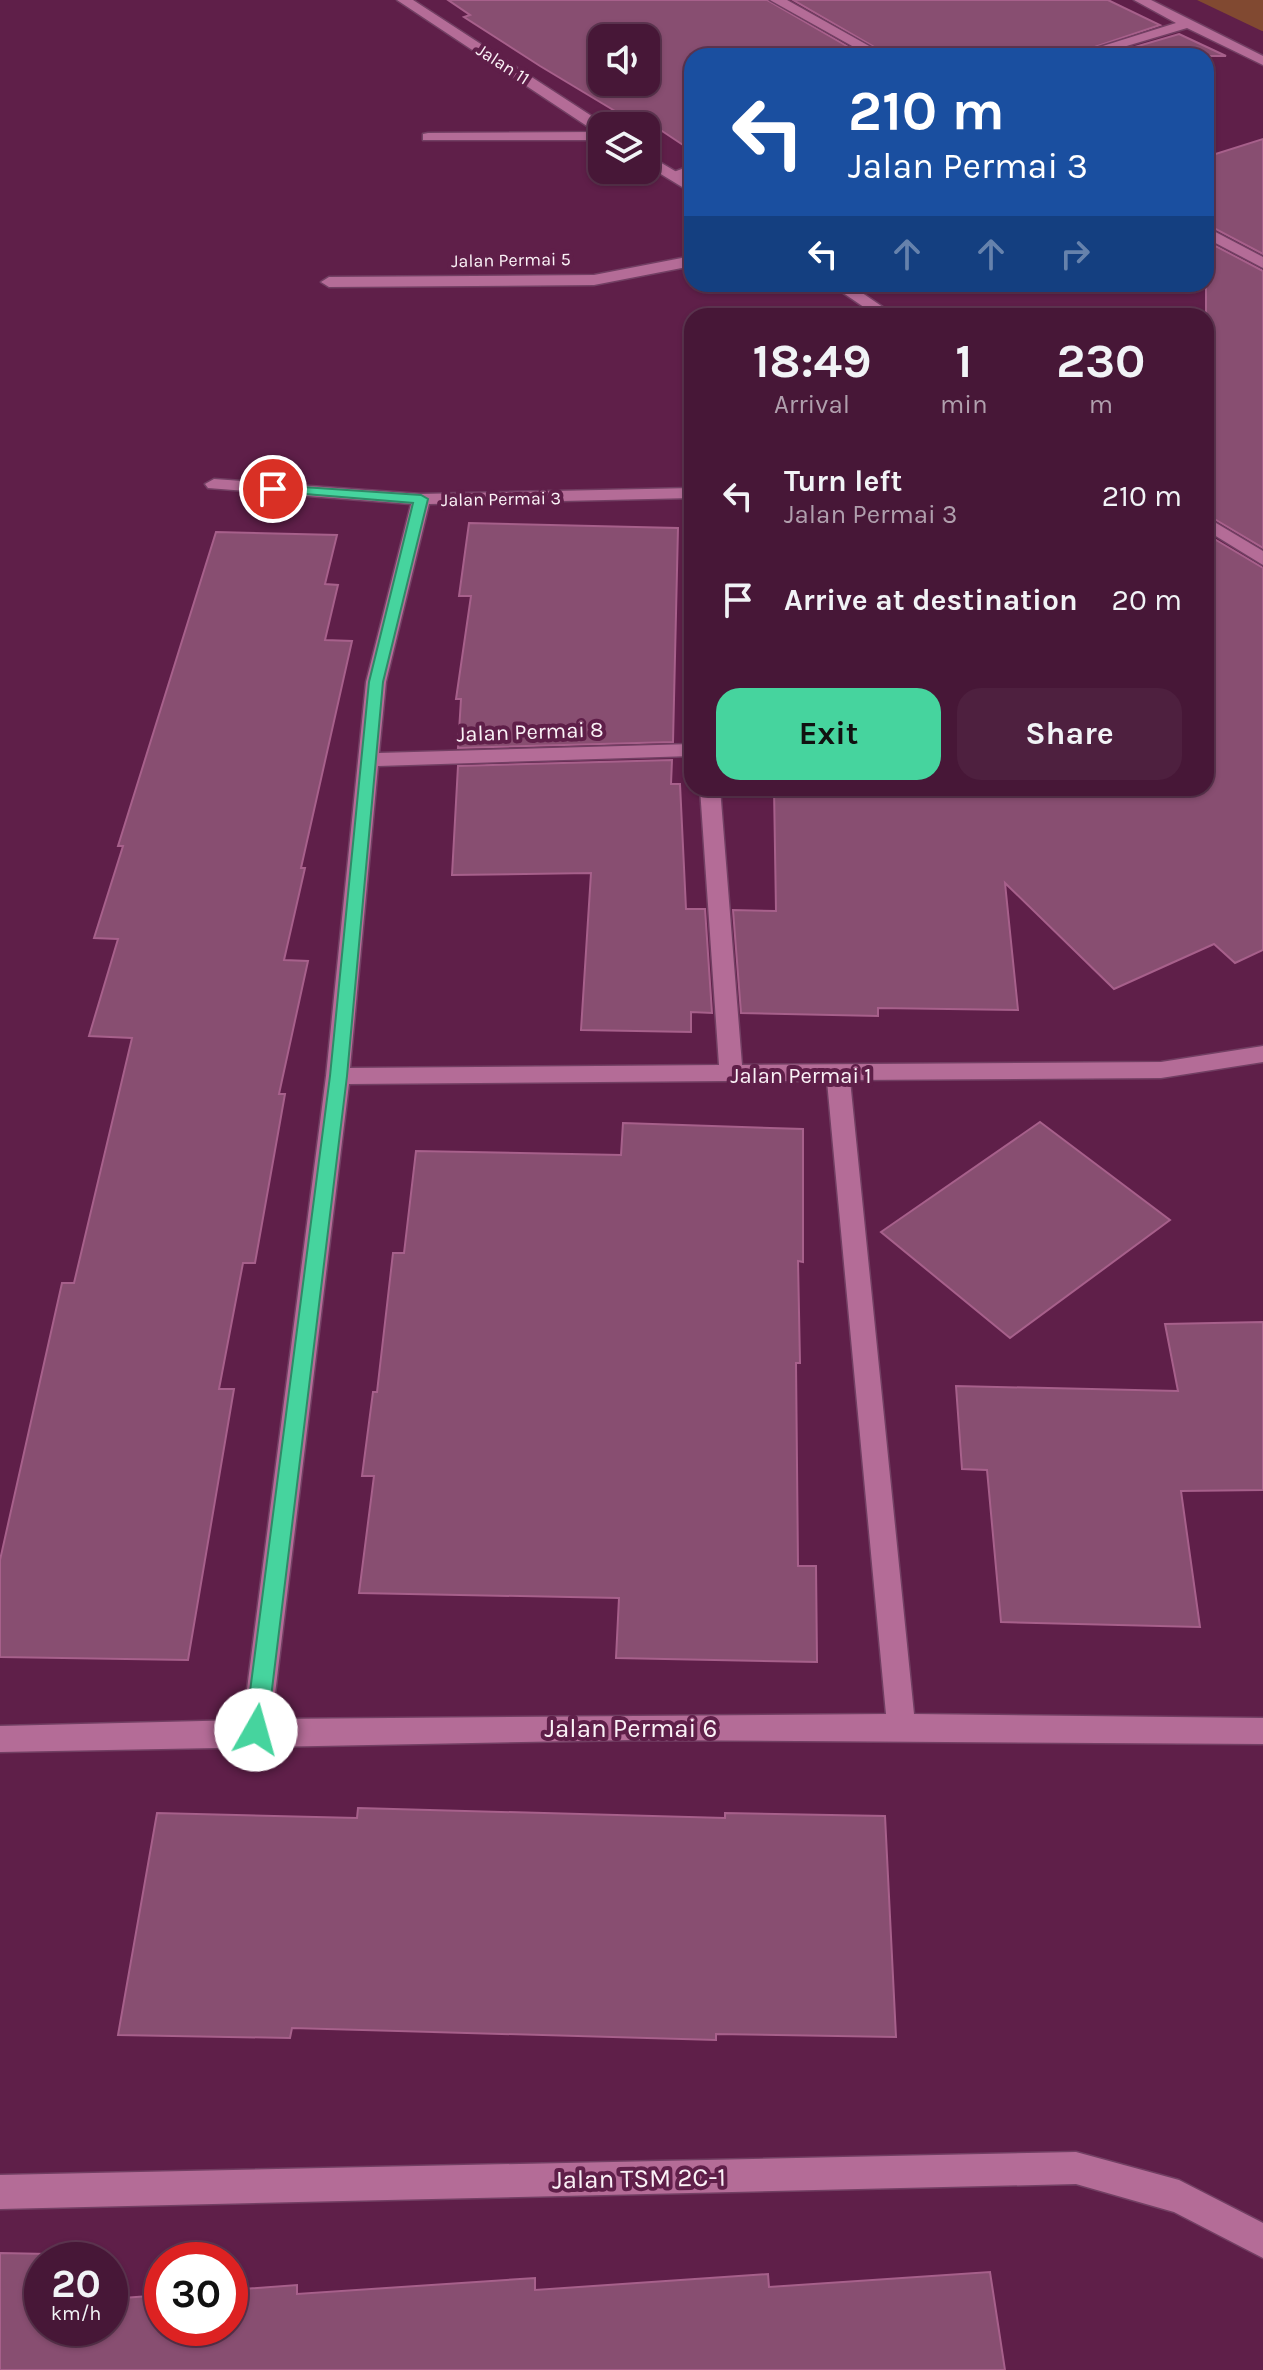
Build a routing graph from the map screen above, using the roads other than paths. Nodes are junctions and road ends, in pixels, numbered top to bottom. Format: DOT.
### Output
graph roads {
  1 [pos="404,0"];
  2 [pos="777,0"];
  3 [pos="1141,0"];
  4 [pos="1187,24"];
  5 [pos="865,48"];
  6 [pos="1105,48"];
  7 [pos="1263,61"];
  8 [pos="588,120"];
  9 [pos="588,136"];
  10 [pos="428,137"];
  11 [pos="660,167"];
  12 [pos="684,172"];
  13 [pos="673,175"];
  14 [pos="684,183"];
  15 [pos="1214,236"];
  16 [pos="684,263"];
  17 [pos="1263,263"];
  18 [pos="329,282"];
  19 [pos="850,292"];
  20 [pos="876,308"];
  21 [pos="214,484"];
  22 [pos="684,493"];
  23 [pos="421,499"];
  24 [pos="1214,527"];
  25 [pos="1263,559"];
  26 [pos="684,750"];
  27 [pos="369,760"];
  28 [pos="711,796"];
  29 [pos="1263,1054"];
  30 [pos="731,1075"];
  31 [pos="838,1075"];
  32 [pos="338,1076"];
  33 [pos="901,1725"];
  34 [pos="256,1730"];
  35 [pos="1263,1731"];
  36 [pos="0,1739"];
  37 [pos="0,2192"];
  38 [pos="1263,2241"];
  1 -- 8 [label="street, Jalan 11"];
  2 -- 5 [label="street"];
  3 -- 4 [label="street"];
  4 -- 6 [label="street"];
  4 -- 7 [label="street"];
  9 -- 10 [label="street"];
  11 -- 13 [label="street"];
  12 -- 13 [label="street"];
  13 -- 14 [label="street"];
  15 -- 17 [label="street"];
  16 -- 18 [label="street, Jalan Permai 5"];
  19 -- 20 [label="street"];
  21 -- 23 [label="street, Jalan Permai 3"];
  22 -- 23 [label="street, Jalan Permai 3"];
  23 -- 27 [label="street"];
  24 -- 25 [label="street"];
  26 -- 27 [label="street, Jalan Permai 8"];
  27 -- 32 [label="street"];
  28 -- 30 [label="street"];
  29 -- 31 [label="street, Jalan Permai 1"];
  30 -- 31 [label="street, Jalan Permai 1"];
  30 -- 32 [label="street, Jalan Permai 1"];
  31 -- 33 [label="street"];
  32 -- 34 [label="street"];
  33 -- 34 [label="street, Jalan Permai 6"];
  33 -- 35 [label="street, Jalan Permai 6"];
  34 -- 36 [label="street, Jalan Permai 6"];
  37 -- 38 [label="street, Jalan TSM 2C-1"];
}
